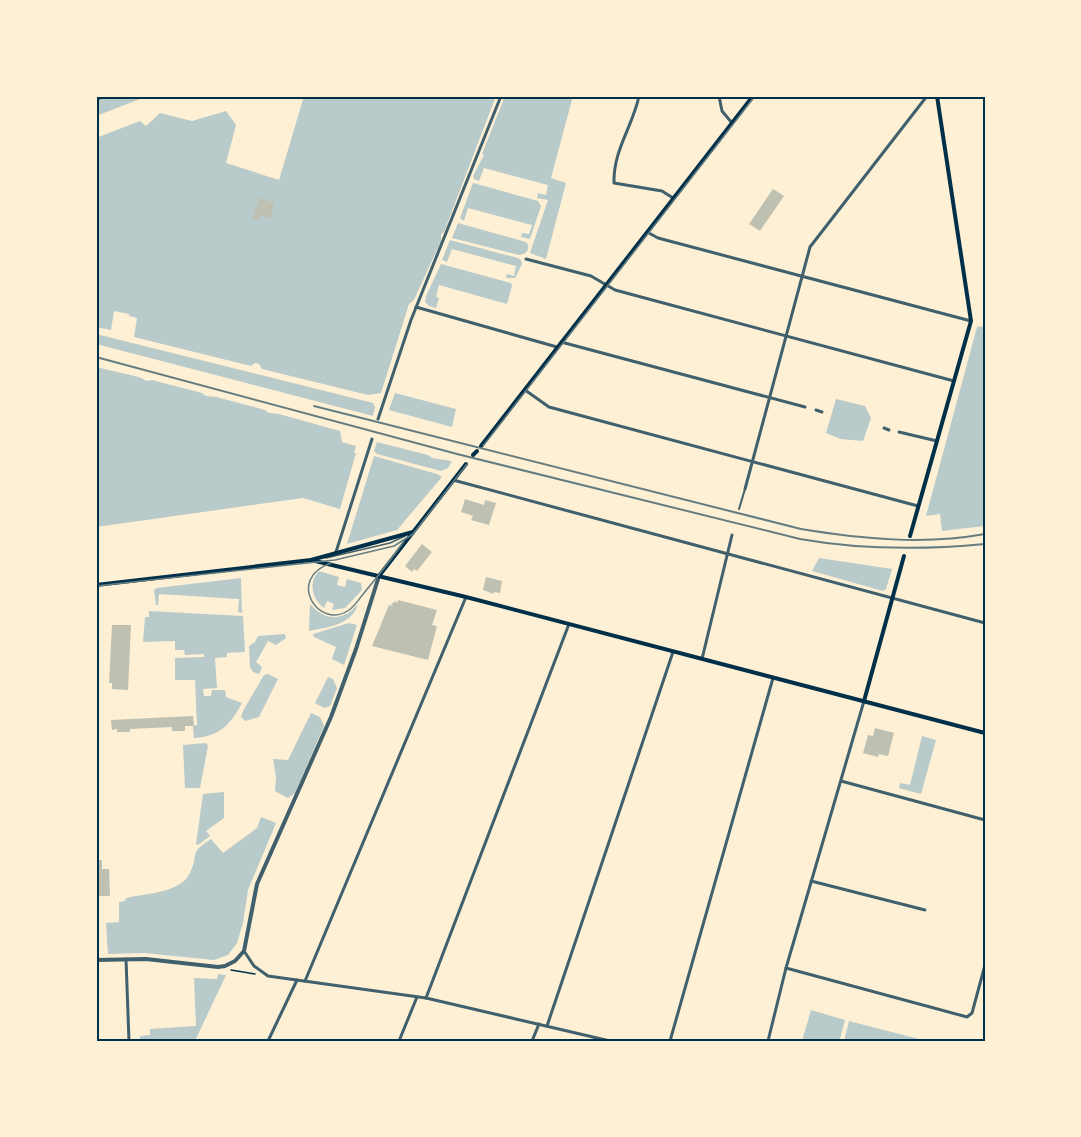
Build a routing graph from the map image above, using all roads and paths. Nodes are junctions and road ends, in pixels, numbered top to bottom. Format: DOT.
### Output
graph roads {
  1 [pos="107,96"];
  2 [pos="501,96"];
  3 [pos="639,96"];
  4 [pos="719,96"];
  5 [pos="753,96"];
  6 [pos="927,96"];
  7 [pos="937,96"];
  8 [pos="96,100"];
  9 [pos="732,123"];
  10 [pos="674,198"];
  11 [pos="647,232"];
  12 [pos="526,260"];
  13 [pos="802,276"];
  14 [pos="606,285"];
  15 [pos="416,307"];
  16 [pos="971,321"];
  17 [pos="786,337"];
  18 [pos="561,342"];
  19 [pos="557,347"];
  20 [pos="954,381"];
  21 [pos="525,390"];
  22 [pos="769,398"];
  23 [pos="806,407"];
  24 [pos="816,410"];
  25 [pos="822,412"];
  26 [pos="378,419"];
  27 [pos="884,428"];
  28 [pos="889,430"];
  29 [pos="899,432"];
  30 [pos="372,439"];
  31 [pos="937,441"];
  32 [pos="481,446"];
  33 [pos="752,461"];
  34 [pos="466,464"];
  35 [pos="453,480"];
  36 [pos="745,489"];
  37 [pos="918,506"];
  38 [pos="739,509"];
  39 [pos="413,532"];
  40 [pos="408,534"];
  41 [pos="732,535"];
  42 [pos="910,536"];
  43 [pos="336,552"];
  44 [pos="728,554"];
  45 [pos="904,556"];
  46 [pos="312,559"];
  47 [pos="379,576"];
  48 [pos="96,585"];
  49 [pos="466,597"];
  50 [pos="892,599"];
  51 [pos="985,622"];
  52 [pos="569,624"];
  53 [pos="673,652"];
  54 [pos="702,659"];
  55 [pos="773,678"];
  56 [pos="864,701"];
  57 [pos="985,733"];
  58 [pos="841,781"];
  59 [pos="985,820"];
  60 [pos="811,881"];
  61 [pos="925,910"];
  62 [pos="244,951"];
  63 [pos="126,959"];
  64 [pos="96,960"];
  65 [pos="985,965"];
  66 [pos="225,966"];
  67 [pos="786,968"];
  68 [pos="256,974"];
  69 [pos="297,980"];
  70 [pos="305,981"];
  71 [pos="417,997"];
  72 [pos="426,998"];
  73 [pos="539,1024"];
  74 [pos="547,1026"];
  75 [pos="129,1041"];
  76 [pos="268,1041"];
  77 [pos="399,1041"];
  78 [pos="532,1041"];
  79 [pos="610,1041"];
  80 [pos="670,1041"];
  81 [pos="768,1041"];
  1 -- 8 [label="path"];
  2 -- 15 [label="street"];
  3 -- 10 [label="street"];
  4 -- 9 [label="street"];
  5 -- 9 [label="main road"];
  6 -- 13 [label="street"];
  7 -- 16 [label="main road"];
  9 -- 10 [label="main road"];
  10 -- 11 [label="main road"];
  11 -- 13 [label="street"];
  11 -- 14 [label="main road"];
  12 -- 14 [label="street"];
  13 -- 16 [label="street"];
  13 -- 17 [label="street"];
  14 -- 17 [label="street"];
  14 -- 18 [label="main road"];
  15 -- 19 [label="street"];
  15 -- 26 [label="street"];
  16 -- 20 [label="main road"];
  17 -- 20 [label="street"];
  17 -- 22 [label="street"];
  18 -- 19 [label="main road"];
  18 -- 22 [label="street"];
  19 -- 21 [label="main road"];
  20 -- 31 [label="main road"];
  21 -- 32 [label="main road"];
  21 -- 33 [label="street"];
  22 -- 23 [label="street"];
  22 -- 33 [label="street"];
  24 -- 25 [label="street"];
  27 -- 28 [label="street"];
  29 -- 31 [label="street"];
  30 -- 43 [label="street"];
  31 -- 37 [label="main road"];
  33 -- 36 [label="street"];
  33 -- 37 [label="street"];
  34 -- 35 [label="main road"];
  35 -- 39 [label="main road"];
  35 -- 44 [label="street"];
  36 -- 38 [label="street"];
  37 -- 42 [label="main road"];
  39 -- 40 [label="main road"];
  39 -- 47 [label="main road"];
  40 -- 43 [label="main road"];
  40 -- 46 [label="lane"];
  41 -- 44 [label="street"];
  43 -- 46 [label="main road"];
  44 -- 50 [label="street"];
  44 -- 54 [label="street"];
  45 -- 50 [label="main road"];
  46 -- 47 [label="main road"];
  46 -- 48 [label="main road"];
  47 -- 49 [label="main road"];
  47 -- 62 [label="street"];
  49 -- 52 [label="main road"];
  49 -- 70 [label="street"];
  50 -- 51 [label="street"];
  50 -- 56 [label="main road"];
  52 -- 53 [label="main road"];
  52 -- 72 [label="street"];
  53 -- 54 [label="main road"];
  53 -- 74 [label="street"];
  54 -- 55 [label="main road"];
  55 -- 56 [label="main road"];
  55 -- 80 [label="street"];
  56 -- 57 [label="main road"];
  56 -- 58 [label="street"];
  58 -- 59 [label="street"];
  58 -- 60 [label="street"];
  60 -- 61 [label="street"];
  60 -- 67 [label="street"];
  62 -- 66 [label="street"];
  62 -- 69 [label="street"];
  63 -- 64 [label="street"];
  63 -- 66 [label="street"];
  63 -- 75 [label="street"];
  65 -- 67 [label="street"];
  66 -- 68 [label="path"];
  67 -- 81 [label="street"];
  69 -- 70 [label="street"];
  69 -- 76 [label="street"];
  70 -- 71 [label="street"];
  71 -- 72 [label="street"];
  71 -- 77 [label="street"];
  72 -- 73 [label="street"];
  73 -- 74 [label="street"];
  73 -- 78 [label="street"];
  74 -- 79 [label="street"];
}
